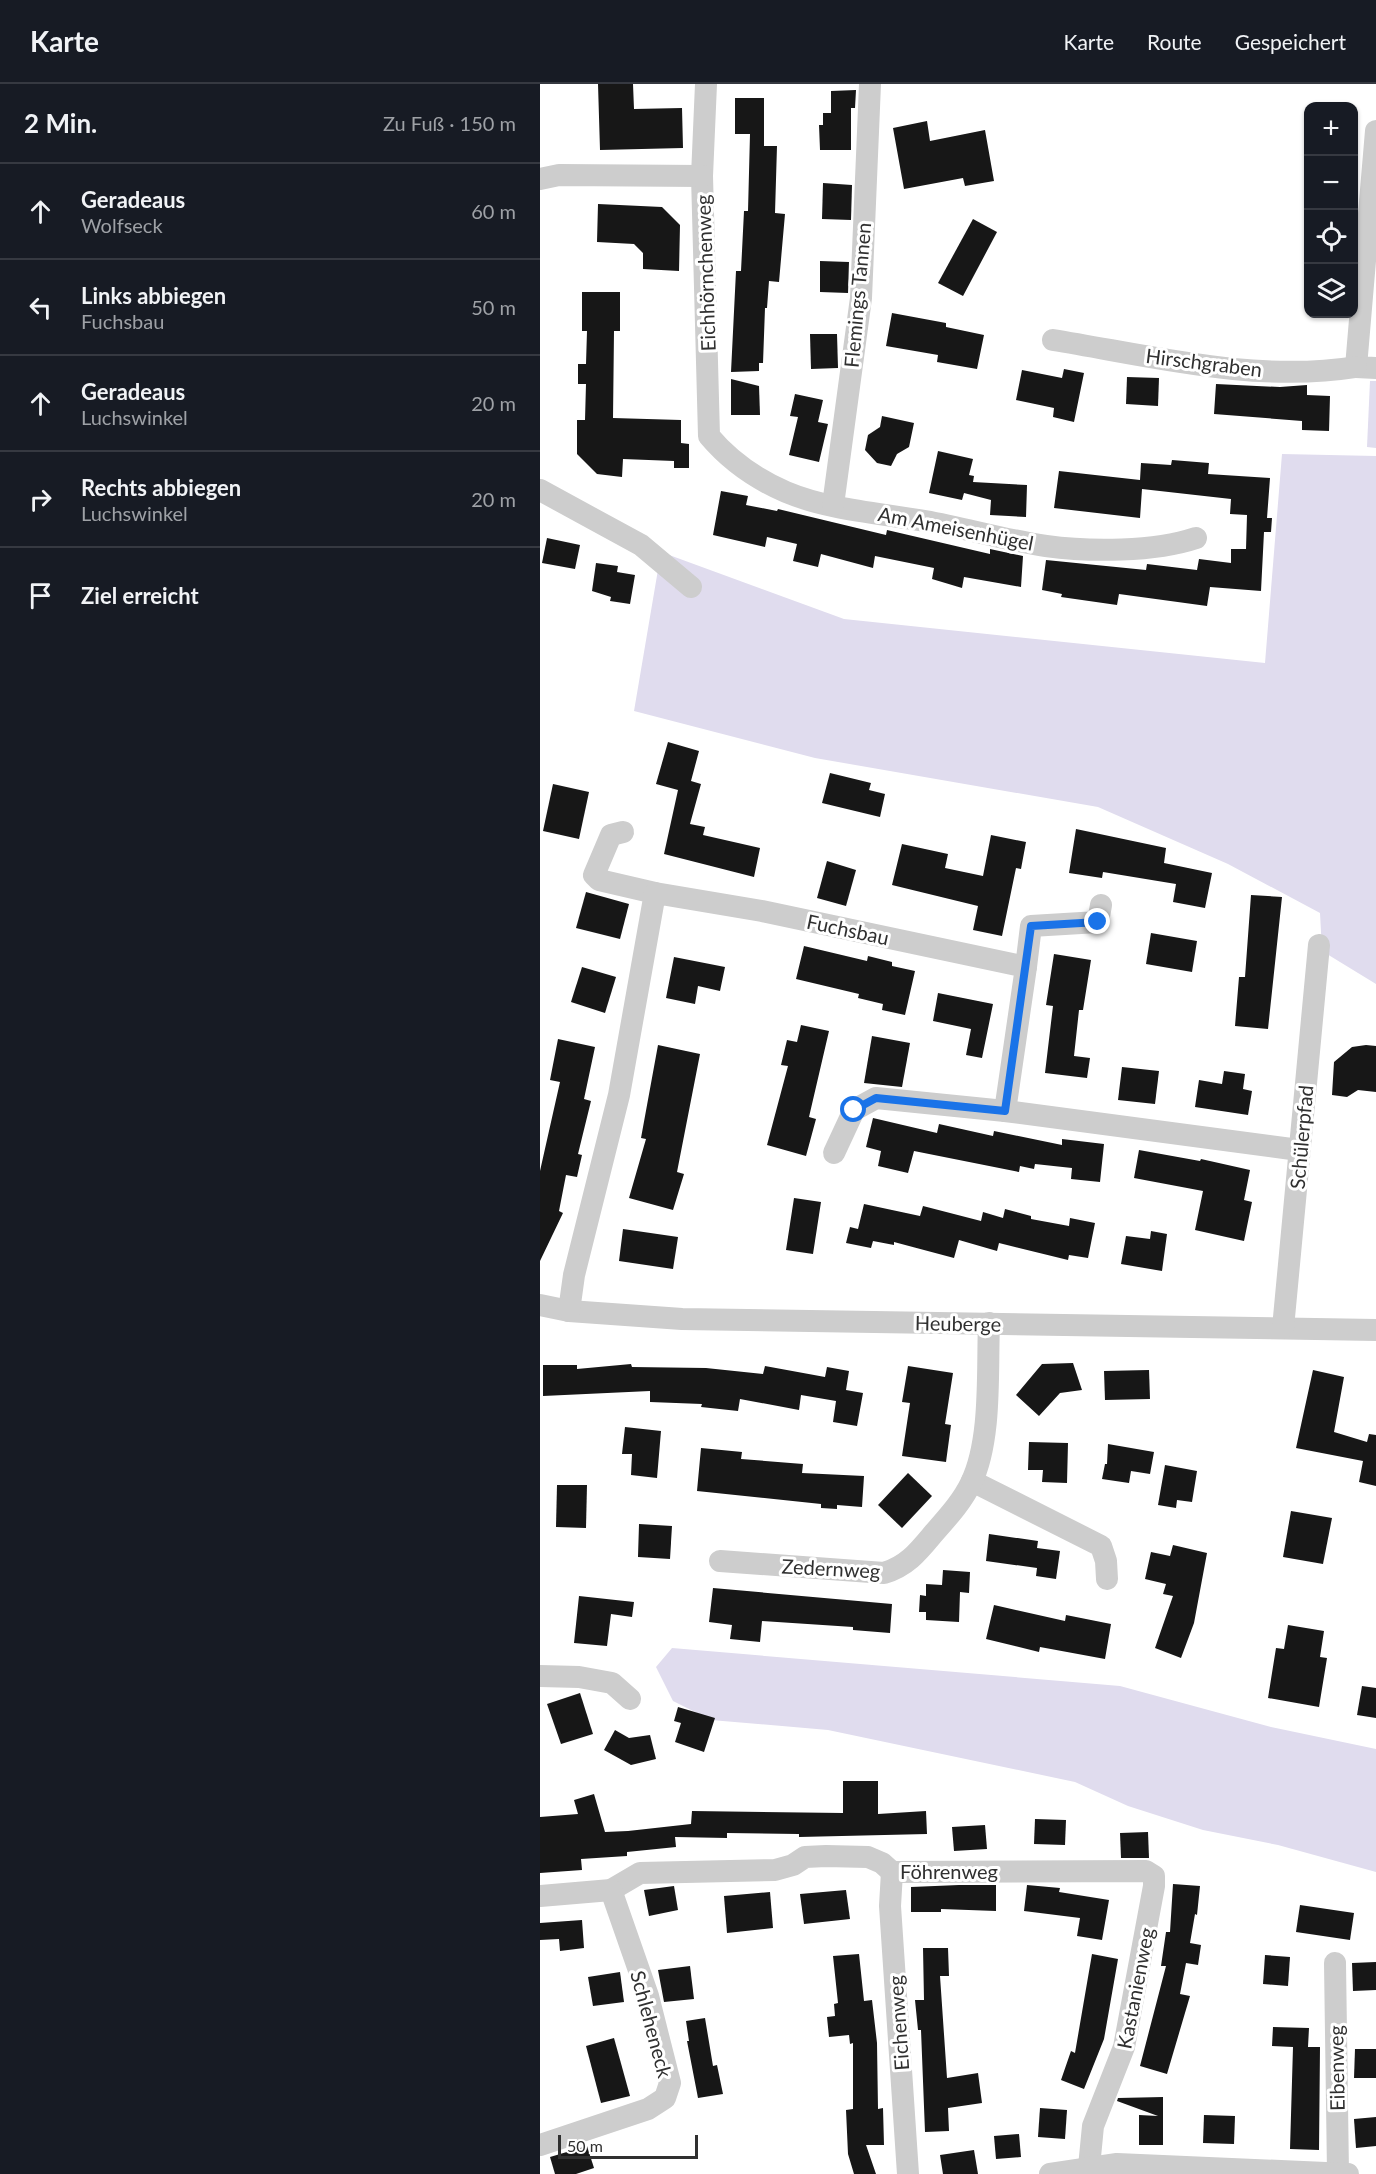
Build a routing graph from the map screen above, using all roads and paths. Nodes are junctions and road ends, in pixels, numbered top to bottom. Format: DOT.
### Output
graph roads {
  1 [pos="706,84"];
  2 [pos="870,84"];
  3 [pos="1376,131"];
  4 [pos="702,176"];
  5 [pos="540,179"];
  6 [pos="1053,340"];
  7 [pos="1366,368"];
  8 [pos="726,456"];
  9 [pos="540,490"];
  10 [pos="833,505"];
  11 [pos="1196,538"];
  12 [pos="691,587"];
  13 [pos="623,832"];
  14 [pos="655,893"];
  15 [pos="1101,905"];
  16 [pos="1319,945"];
  17 [pos="1026,967"];
  18 [pos="1005,1111"];
  19 [pos="1299,1150"];
  20 [pos="834,1154"];
  21 [pos="540,1305"];
  22 [pos="569,1311"];
  23 [pos="989,1323"];
  24 [pos="1283,1328"];
  25 [pos="1376,1330"];
  26 [pos="972,1481"];
  27 [pos="720,1561"];
  28 [pos="1107,1579"];
  29 [pos="540,1676"];
  30 [pos="630,1698"];
  31 [pos="892,1872"];
  32 [pos="1154,1876"];
  33 [pos="611,1890"];
  34 [pos="540,1896"];
  35 [pos="1335,1963"];
  36 [pos="540,2145"];
  37 [pos="1089,2167"];
  38 [pos="1338,2173"];
  39 [pos="908,2174"];
  40 [pos="1050,2174"];
  41 [pos="1348,2174"];
  1 -- 4 [label="street, Eichhörnchenweg"];
  2 -- 10 [label="street, Flemings Tannen"];
  3 -- 7 [label="street"];
  4 -- 5 [label="street"];
  4 -- 8 [label="street, Eichhörnchenweg"];
  6 -- 7 [label="street, Hirschgraben"];
  8 -- 10 [label="street, Am Ameisenhügel"];
  9 -- 12 [label="street"];
  10 -- 11 [label="street, Am Ameisenhügel"];
  13 -- 14 [label="street, Fuchsbau"];
  14 -- 17 [label="street, Fuchsbau"];
  14 -- 22 [label="street"];
  15 -- 17 [label="street"];
  16 -- 19 [label="street, Schülerpfad"];
  17 -- 18 [label="street"];
  18 -- 19 [label="street"];
  18 -- 20 [label="street"];
  19 -- 24 [label="street, Schülerpfad"];
  21 -- 22 [label="street, Heuberge"];
  22 -- 23 [label="street, Heuberge"];
  23 -- 24 [label="street, Heuberge"];
  23 -- 26 [label="street, Zedernweg"];
  24 -- 25 [label="street, Heuberge"];
  26 -- 27 [label="street, Zedernweg"];
  26 -- 28 [label="street"];
  29 -- 30 [label="street"];
  31 -- 32 [label="street, Föhrenweg"];
  31 -- 33 [label="street, Föhrenweg"];
  31 -- 39 [label="street, Eichenweg"];
  32 -- 37 [label="street, Kastanienweg"];
  33 -- 34 [label="street"];
  33 -- 36 [label="street, Schleheneck"];
  35 -- 38 [label="street, Eibenweg"];
  37 -- 38 [label="street"];
  37 -- 40 [label="street"];
  38 -- 41 [label="street"];
}
